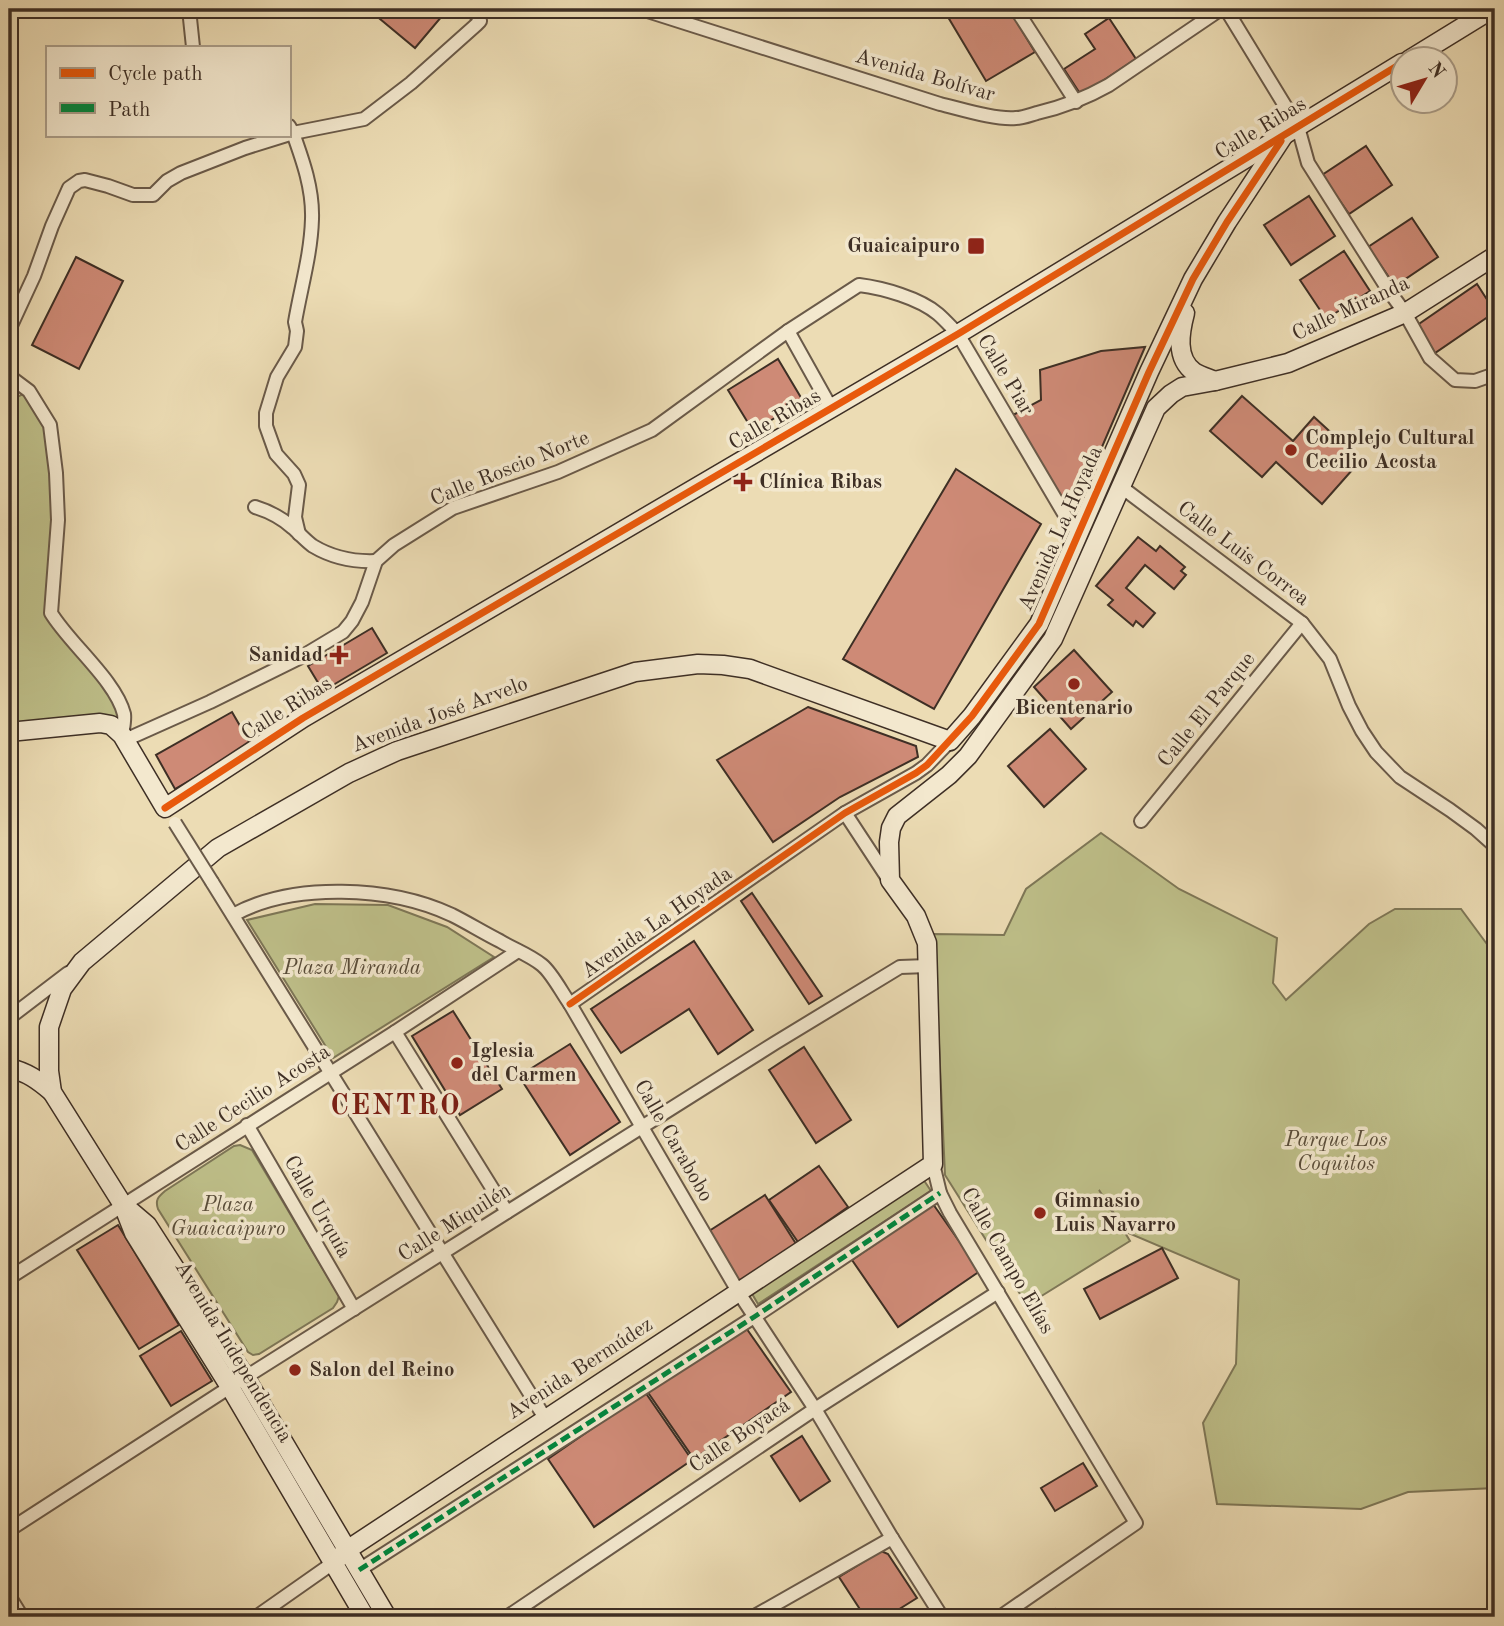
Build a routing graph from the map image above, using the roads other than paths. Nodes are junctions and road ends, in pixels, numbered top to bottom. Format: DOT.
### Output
graph roads {
  1 [pos="189,9"];
  2 [pos="470,9"];
  3 [pos="641,9"];
  4 [pos="1016,9"];
  5 [pos="1221,9"];
  6 [pos="1227,9"];
  7 [pos="1492,9"];
  8 [pos="193,46"];
  9 [pos="1432,46"];
  10 [pos="1388,72"];
  11 [pos="1076,102"];
  12 [pos="291,130"];
  13 [pos="1291,131"];
  14 [pos="276,136"];
  15 [pos="1495,256"];
  16 [pos="1193,279"];
  17 [pos="859,285"];
  18 [pos="1405,313"];
  19 [pos="9,330"];
  20 [pos="788,331"];
  21 [pos="958,334"];
  22 [pos="1495,374"];
  23 [pos="9,376"];
  24 [pos="1215,381"];
  25 [pos="831,408"];
  26 [pos="1120,486"];
  27 [pos="255,507"];
  28 [pos="1078,532"];
  29 [pos="299,534"];
  30 [pos="376,561"];
  31 [pos="1302,623"];
  32 [pos="9,732"];
  33 [pos="124,738"];
  34 [pos="950,741"];
  35 [pos="845,813"];
  36 [pos="170,815"];
  37 [pos="1141,821"];
  38 [pos="1495,846"];
  39 [pos="890,880"];
  40 [pos="233,915"];
  41 [pos="518,951"];
  42 [pos="82,962"];
  43 [pos="928,965"];
  44 [pos="570,1004"];
  45 [pos="9,1018"];
  46 [pos="395,1032"];
  47 [pos="9,1068"];
  48 [pos="330,1073"];
  49 [pos="52,1093"];
  50 [pos="247,1125"];
  51 [pos="643,1127"];
  52 [pos="933,1164"];
  53 [pos="940,1193"];
  54 [pos="123,1205"];
  55 [pos="507,1212"];
  56 [pos="443,1253"];
  57 [pos="9,1278"];
  58 [pos="998,1292"];
  59 [pos="739,1293"];
  60 [pos="354,1309"];
  61 [pos="754,1317"];
  62 [pos="237,1382"];
  63 [pos="815,1409"];
  64 [pos="545,1419"];
  65 [pos="9,1530"];
  66 [pos="892,1538"];
  67 [pos="347,1550"];
  68 [pos="333,1563"];
  69 [pos="359,1570"];
  70 [pos="9,1596"];
  71 [pos="22,1617"];
  72 [pos="257,1617"];
  73 [pos="365,1617"];
  74 [pos="387,1617"];
  75 [pos="507,1617"];
  76 [pos="753,1617"];
  77 [pos="942,1617"];
  78 [pos="1000,1617"];
  1 -- 8 [label="street"];
  2 -- 12 [label="street"];
  3 -- 11 [label="street, Avenida Bolívar"];
  4 -- 11 [label="street"];
  5 -- 11 [label="street, Avenida Bolívar"];
  6 -- 13 [label="street"];
  7 -- 9 [label="street"];
  10 -- 13 [label="street, Calle Ribas"];
  12 -- 29 [label="street"];
  13 -- 16 [label="street, Avenida La Hoyada"];
  13 -- 18 [label="street"];
  13 -- 21 [label="street, Calle Ribas"];
  14 -- 19 [label="street"];
  15 -- 18 [label="street, Calle Miranda"];
  16 -- 24 [label="street"];
  16 -- 28 [label="street, Avenida La Hoyada"];
  17 -- 20 [label="street, Calle Roscio Norte"];
  17 -- 21 [label="street, Calle Piar"];
  18 -- 22 [label="street"];
  18 -- 24 [label="street, Calle Miranda"];
  20 -- 25 [label="street"];
  20 -- 30 [label="street, Calle Roscio Norte"];
  21 -- 25 [label="street, Calle Ribas"];
  21 -- 28 [label="street, Calle Piar"];
  23 -- 33 [label="street"];
  24 -- 26 [label="street, Avenida La Hoyada"];
  25 -- 36 [label="street, Calle Ribas"];
  26 -- 31 [label="street, Calle Luis Correa"];
  26 -- 39 [label="street, Avenida La Hoyada"];
  27 -- 29 [label="street"];
  28 -- 34 [label="street, Avenida La Hoyada"];
  29 -- 30 [label="street"];
  30 -- 33 [label="street"];
  31 -- 37 [label="street, Calle El Parque"];
  31 -- 38 [label="street, Calle Luis Correa"];
  32 -- 33 [label="street"];
  33 -- 36 [label="street"];
  34 -- 35 [label="street, Avenida La Hoyada"];
  34 -- 42 [label="street, Avenida José Arvelo"];
  35 -- 39 [label="street"];
  35 -- 44 [label="street, Avenida La Hoyada"];
  36 -- 40 [label="street, bridge"];
  39 -- 43 [label="street, Calle Campo Elías"];
  40 -- 41 [label="street, Calle Carabobo"];
  40 -- 48 [label="street"];
  41 -- 44 [label="street, Calle Carabobo"];
  41 -- 46 [label="street, Calle Cecilio Acosta"];
  42 -- 45 [label="street, Avenida José Arvelo"];
  42 -- 49 [label="street"];
  43 -- 51 [label="street, Calle Miquilén"];
  43 -- 52 [label="street, Calle Campo Elías"];
  44 -- 51 [label="street, Calle Carabobo"];
  46 -- 48 [label="street, Calle Cecilio Acosta"];
  46 -- 55 [label="street"];
  47 -- 49 [label="street"];
  48 -- 50 [label="street, Calle Cecilio Acosta"];
  48 -- 56 [label="street"];
  49 -- 54 [label="street, Avenida Independencia"];
  50 -- 54 [label="street, Calle Cecilio Acosta"];
  50 -- 60 [label="street, Calle Urquía"];
  51 -- 55 [label="street, Calle Miquilén"];
  51 -- 59 [label="street, Calle Carabobo"];
  52 -- 53 [label="street, Calle Campo Elías"];
  52 -- 59 [label="street, Avenida Bermúdez"];
  53 -- 58 [label="street, Calle Campo Elías"];
  53 -- 61 [label="street"];
  54 -- 57 [label="street, Calle Cecilio Acosta"];
  54 -- 62 [label="street, Avenida Independencia"];
  55 -- 56 [label="street, Calle Miquilén"];
  56 -- 60 [label="street, Calle Miquilén"];
  56 -- 64 [label="street"];
  58 -- 63 [label="street, Calle Boyacá"];
  58 -- 78 [label="street, Calle Campo Elías"];
  59 -- 61 [label="street, Calle Carabobo"];
  59 -- 64 [label="street, Avenida Bermúdez"];
  60 -- 62 [label="street, Calle Miquilén"];
  61 -- 63 [label="street, Calle Carabobo"];
  61 -- 69 [label="street"];
  62 -- 65 [label="street, Calle Miquilén"];
  62 -- 67 [label="street, Avenida Independencia"];
  62 -- 68 [label="street, Avenida Independencia"];
  63 -- 66 [label="street, Calle Carabobo"];
  63 -- 75 [label="street, Calle Boyacá"];
  64 -- 67 [label="street, Avenida Bermúdez"];
  66 -- 76 [label="street"];
  66 -- 77 [label="street, Calle Carabobo"];
  67 -- 68 [label="street, Avenida Bermúdez"];
  67 -- 69 [label="street, Avenida Independencia"];
  68 -- 72 [label="street, Avenida Bermúdez"];
  68 -- 73 [label="street, Avenida Independencia"];
  69 -- 74 [label="street, Avenida Independencia"];
  70 -- 71 [label="street"];
}
